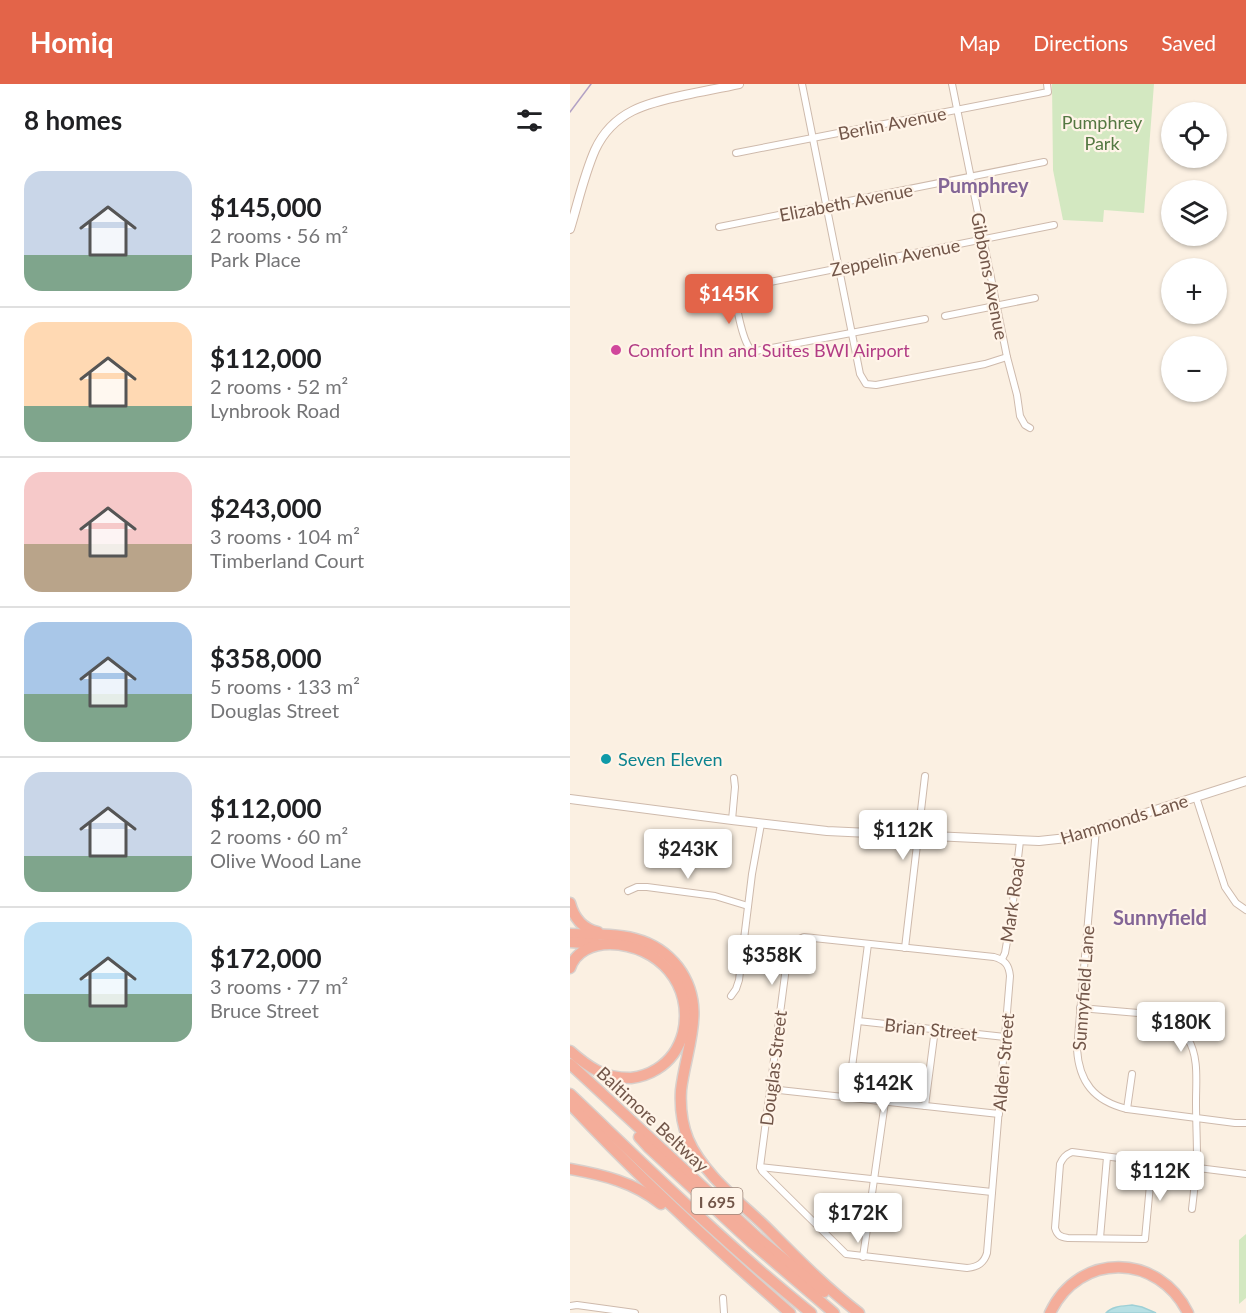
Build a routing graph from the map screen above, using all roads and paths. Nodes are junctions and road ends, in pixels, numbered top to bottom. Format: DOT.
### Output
graph roads {
  1 [pos="739,84"];
  2 [pos="802,84"];
  3 [pos="952,84"];
  4 [pos="1047,84"];
  5 [pos="709,87"];
  6 [pos="957,110"];
  7 [pos="813,138"];
  8 [pos="736,153"];
  9 [pos="1044,162"];
  10 [pos="970,177"];
  11 [pos="827,206"];
  12 [pos="1054,225"];
  13 [pos="719,227"];
  14 [pos="570,229"];
  15 [pos="983,239"];
  16 [pos="839,268"];
  17 [pos="1035,298"];
  18 [pos="996,306"];
  19 [pos="945,316"];
  20 [pos="925,320"];
  21 [pos="852,333"];
  22 [pos="1007,357"];
  23 [pos="1030,428"];
  24 [pos="925,776"];
  25 [pos="734,778"];
  26 [pos="1246,781"];
  27 [pos="1196,797"];
  28 [pos="570,799"];
  29 [pos="732,820"];
  30 [pos="761,824"];
  31 [pos="1096,830"];
  32 [pos="918,836"];
  33 [pos="1020,841"];
  34 [pos="628,891"];
  35 [pos="570,903"];
  36 [pos="748,906"];
  37 [pos="1246,910"];
  38 [pos="570,934"];
  39 [pos="610,939"];
  40 [pos="570,942"];
  41 [pos="868,944"];
  42 [pos="905,948"];
  43 [pos="1002,959"];
  44 [pos="570,968"];
  45 [pos="731,996"];
  46 [pos="1080,1008"];
  47 [pos="858,1021"];
  48 [pos="935,1029"];
  49 [pos="1005,1037"];
  50 [pos="570,1051"];
  51 [pos="570,1064"];
  52 [pos="1131,1074"];
  53 [pos="589,1082"];
  54 [pos="770,1089"];
  55 [pos="570,1094"];
  56 [pos="848,1098"];
  57 [pos="885,1102"];
  58 [pos="570,1104"];
  59 [pos="926,1106"];
  60 [pos="1127,1109"];
  61 [pos="999,1114"];
  62 [pos="1196,1118"];
  63 [pos="1246,1123"];
  64 [pos="1107,1157"];
  65 [pos="1152,1163"];
  66 [pos="760,1167"];
  67 [pos="1196,1168"];
  68 [pos="570,1169"];
  69 [pos="592,1173"];
  70 [pos="1246,1174"];
  71 [pos="570,1176"];
  72 [pos="874,1179"];
  73 [pos="992,1192"];
  74 [pos="1192,1209"];
  75 [pos="1100,1238"];
  76 [pos="863,1257"];
  77 [pos="736,1265"];
  78 [pos="723,1298"];
  79 [pos="570,1306"];
  80 [pos="635,1313"];
  81 [pos="724,1313"];
  82 [pos="790,1313"];
  83 [pos="812,1313"];
  84 [pos="834,1313"];
  85 [pos="852,1313"];
  86 [pos="859,1313"];
  87 [pos="1050,1313"];
  88 [pos="1188,1313"];
  1 -- 5 [label="main road"];
  2 -- 7 [label="street"];
  3 -- 6 [label="street, Gibbons Avenue"];
  4 -- 6 [label="street, Berlin Avenue"];
  5 -- 14 [label="main road"];
  6 -- 7 [label="street, Berlin Avenue"];
  6 -- 10 [label="street, Gibbons Avenue"];
  7 -- 8 [label="street, Berlin Avenue"];
  7 -- 11 [label="street"];
  9 -- 10 [label="street, Elizabeth Avenue"];
  10 -- 11 [label="street, Elizabeth Avenue"];
  10 -- 15 [label="street, Gibbons Avenue"];
  11 -- 13 [label="street, Elizabeth Avenue"];
  11 -- 16 [label="street"];
  12 -- 15 [label="street, Zeppelin Avenue"];
  15 -- 16 [label="street, Zeppelin Avenue"];
  15 -- 18 [label="street, Gibbons Avenue"];
  16 -- 21 [label="street"];
  16 -- 21 [label="street, Zeppelin Avenue"];
  17 -- 18 [label="street"];
  18 -- 19 [label="street"];
  18 -- 22 [label="street, Gibbons Avenue"];
  20 -- 21 [label="street"];
  21 -- 22 [label="street"];
  22 -- 23 [label="street, Gibbons Avenue"];
  24 -- 32 [label="street"];
  25 -- 29 [label="street"];
  26 -- 27 [label="street, Hammonds Lane"];
  27 -- 31 [label="street, Hammonds Lane"];
  27 -- 37 [label="street"];
  28 -- 29 [label="street, Hammonds Lane"];
  29 -- 30 [label="street, Hammonds Lane"];
  30 -- 32 [label="street, Hammonds Lane"];
  30 -- 36 [label="street"];
  31 -- 33 [label="street, Hammonds Lane"];
  31 -- 46 [label="street, Sunnyfield Lane"];
  32 -- 33 [label="street, Hammonds Lane"];
  32 -- 42 [label="street"];
  33 -- 43 [label="street, Mark Road"];
  34 -- 36 [label="street"];
  35 -- 39 [label="highway"];
  36 -- 45 [label="street"];
  38 -- 39 [label="highway"];
  39 -- 40 [label="highway"];
  39 -- 44 [label="highway"];
  39 -- 50 [label="highway"];
  39 -- 86 [label="highway"];
  41 -- 42 [label="street, Douglas Street"];
  41 -- 47 [label="street"];
  41 -- 54 [label="street, Douglas Street"];
  42 -- 43 [label="street"];
  43 -- 49 [label="street, Alden Street"];
  46 -- 60 [label="street, Sunnyfield Lane"];
  46 -- 62 [label="street"];
  47 -- 48 [label="street, Brian Street"];
  47 -- 56 [label="street"];
  48 -- 49 [label="street, Brian Street"];
  48 -- 59 [label="street"];
  49 -- 61 [label="street, Alden Street"];
  51 -- 53 [label="highway, Baltimore Beltway / I 695"];
  52 -- 60 [label="street"];
  53 -- 84 [label="highway"];
  53 -- 85 [label="highway, Baltimore Beltway / I 695"];
  54 -- 56 [label="street"];
  54 -- 66 [label="street, Douglas Street"];
  55 -- 83 [label="highway"];
  56 -- 57 [label="street"];
  57 -- 59 [label="street"];
  57 -- 72 [label="street"];
  58 -- 77 [label="highway, I 695"];
  59 -- 61 [label="street"];
  60 -- 62 [label="street, Sunnyfield Lane"];
  61 -- 73 [label="street, Alden Street"];
  62 -- 63 [label="street, Sunnyfield Lane"];
  62 -- 67 [label="street"];
  64 -- 65 [label="street"];
  64 -- 75 [label="street"];
  64 -- 75 [label="street"];
  65 -- 67 [label="street"];
  65 -- 75 [label="street"];
  66 -- 72 [label="street"];
  66 -- 76 [label="street"];
  67 -- 70 [label="street"];
  67 -- 74 [label="street"];
  68 -- 69 [label="highway"];
  69 -- 71 [label="highway"];
  69 -- 77 [label="highway"];
  72 -- 73 [label="street"];
  72 -- 76 [label="street"];
  73 -- 76 [label="street, Alden Street"];
  77 -- 82 [label="highway, I 695"];
  78 -- 81 [label="street"];
  79 -- 80 [label="street"];
  87 -- 88 [label="highway"];
}
